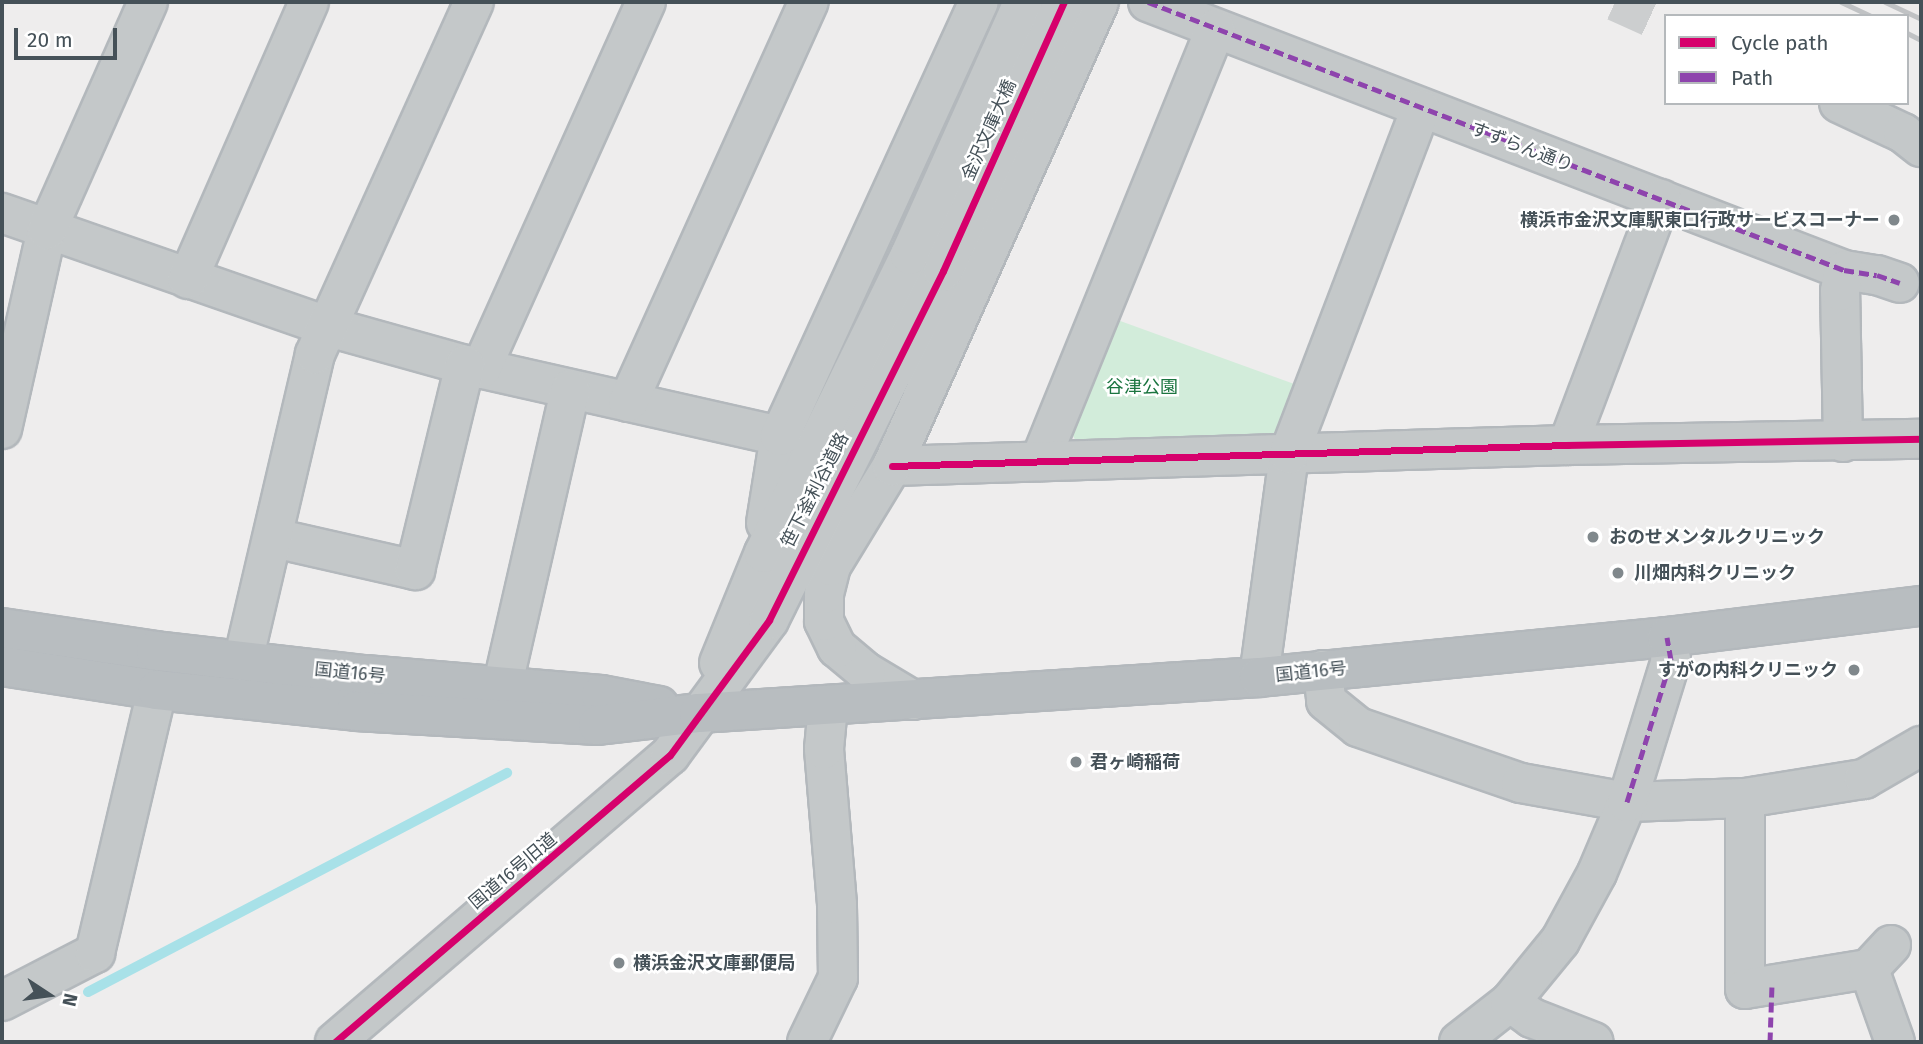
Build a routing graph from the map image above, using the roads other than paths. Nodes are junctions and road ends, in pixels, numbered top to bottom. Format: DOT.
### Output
graph roads {
  1 [pos="148,2"];
  2 [pos="309,2"];
  3 [pos="474,2"];
  4 [pos="646,2"];
  5 [pos="809,2"];
  6 [pos="979,2"];
  7 [pos="1023,2"];
  8 [pos="1064,2"];
  9 [pos="1100,2"];
  10 [pos="1147,2"];
  11 [pos="1215,29"];
  12 [pos="1843,105"];
  13 [pos="1420,109"];
  14 [pos="1921,147"];
  15 [pos="1661,199"];
  16 [pos="2,213"];
  17 [pos="47,230"];
  18 [pos="926,263"];
  19 [pos="1844,270"];
  20 [pos="188,279"];
  21 [pos="1900,283"];
  22 [pos="329,327"];
  23 [pos="473,367"];
  24 [pos="570,390"];
  25 [pos="628,402"];
  26 [pos="2,429"];
  27 [pos="780,436"];
  28 [pos="1921,439"];
  29 [pos="1843,442"];
  30 [pos="1568,444"];
  31 [pos="1289,454"];
  32 [pos="1040,461"];
  33 [pos="892,466"];
  34 [pos="274,538"];
  35 [pos="764,553"];
  36 [pos="1921,606"];
  37 [pos="2,628"];
  38 [pos="1667,637"];
  39 [pos="243,661"];
  40 [pos="2,666"];
  41 [pos="1323,670"];
  42 [pos="1259,677"];
  43 [pos="502,688"];
  44 [pos="157,690"];
  45 [pos="913,700"];
  46 [pos="828,706"];
  47 [pos="699,713"];
  48 [pos="1921,747"];
  49 [pos="1745,798"];
  50 [pos="1627,802"];
  51 [pos="2,1001"];
  52 [pos="1510,1002"];
  53 [pos="335,1042"];
  54 [pos="807,1042"];
  55 [pos="1459,1042"];
  56 [pos="1594,1042"];
  57 [pos="1895,1042"];
  1 -- 17 [label="street"];
  2 -- 20 [label="street"];
  3 -- 22 [label="street"];
  4 -- 23 [label="street"];
  5 -- 25 [label="street"];
  6 -- 27 [label="street"];
  7 -- 18 [label="street, 金沢文庫大橋"];
  8 -- 18 [label="street, 金沢文庫大橋"];
  9 -- 33 [label="street"];
  10 -- 11 [label="street, すずらん通り"];
  11 -- 13 [label="street, すずらん通り"];
  11 -- 32 [label="street"];
  12 -- 14 [label="street"];
  13 -- 15 [label="street, すずらん通り"];
  13 -- 31 [label="street"];
  15 -- 19 [label="street, すずらん通り"];
  15 -- 30 [label="street"];
  16 -- 17 [label="street"];
  17 -- 20 [label="street"];
  17 -- 26 [label="street"];
  18 -- 35 [label="street, 笹下釜利谷道路"];
  18 -- 47 [label="street, 笹下釜利谷道路"];
  19 -- 21 [label="street, すずらん通り"];
  19 -- 29 [label="street"];
  20 -- 22 [label="street"];
  22 -- 23 [label="street"];
  22 -- 34 [label="street"];
  23 -- 24 [label="street"];
  23 -- 34 [label="street"];
  24 -- 25 [label="street"];
  24 -- 43 [label="street"];
  25 -- 27 [label="street"];
  27 -- 35 [label="street"];
  28 -- 29 [label="street"];
  29 -- 30 [label="street"];
  30 -- 31 [label="street"];
  31 -- 32 [label="street"];
  31 -- 42 [label="street"];
  32 -- 33 [label="street"];
  33 -- 45 [label="street"];
  34 -- 39 [label="street"];
  35 -- 47 [label="street, 笹下釜利谷道路"];
  36 -- 38 [label="highway, 国道16号"];
  37 -- 39 [label="highway, 国道16号"];
  38 -- 41 [label="highway, 国道16号"];
  38 -- 50 [label="street"];
  39 -- 43 [label="highway, 国道16号"];
  40 -- 44 [label="highway, 国道16号"];
  41 -- 42 [label="highway, 国道16号"];
  41 -- 50 [label="street"];
  42 -- 45 [label="highway, 国道16号"];
  43 -- 47 [label="highway, 国道16号"];
  44 -- 47 [label="highway, 国道16号"];
  44 -- 51 [label="street"];
  45 -- 46 [label="highway, 国道16号"];
  46 -- 47 [label="highway, 国道16号"];
  46 -- 54 [label="street"];
  47 -- 53 [label="street, 国道16号旧道"];
  48 -- 49 [label="street"];
  49 -- 50 [label="street"];
  49 -- 57 [label="street"];
  50 -- 52 [label="street"];
  52 -- 55 [label="street"];
  52 -- 56 [label="street"];
}
